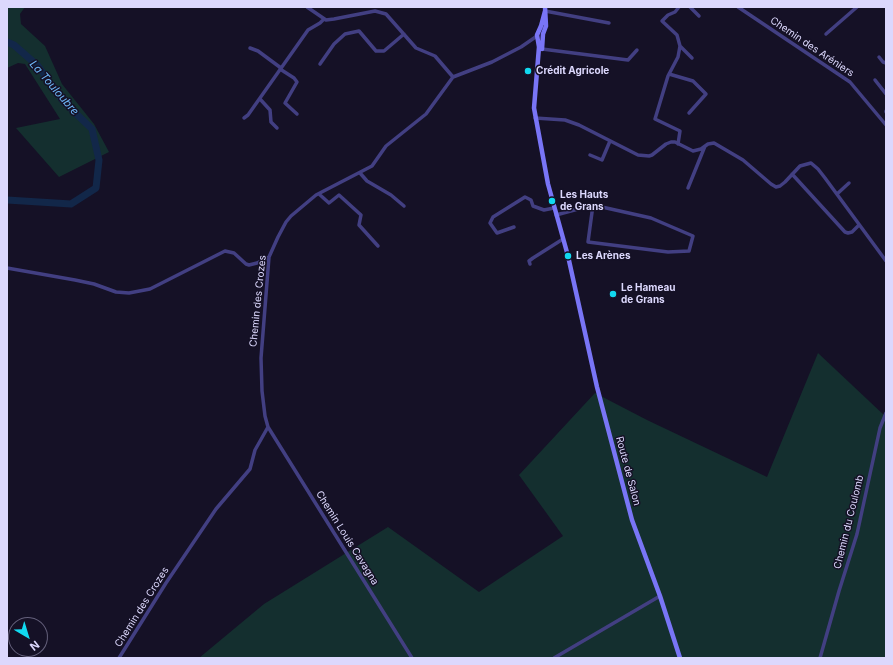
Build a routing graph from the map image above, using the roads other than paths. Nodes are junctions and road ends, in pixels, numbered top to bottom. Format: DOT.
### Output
graph roads {
  1 [pos="307,7"];
  2 [pos="679,7"];
  3 [pos="690,7"];
  4 [pos="738,7"];
  5 [pos="857,7"];
  6 [pos="376,9"];
  7 [pos="545,9"];
  8 [pos="699,16"];
  9 [pos="324,19"];
  10 [pos="609,23"];
  11 [pos="404,34"];
  12 [pos="826,34"];
  13 [pos="540,36"];
  14 [pos="680,46"];
  15 [pos="250,48"];
  16 [pos="542,48"];
  17 [pos="637,50"];
  18 [pos="878,57"];
  19 [pos="692,58"];
  20 [pos="886,62"];
  21 [pos="320,64"];
  22 [pos="537,64"];
  23 [pos="280,69"];
  24 [pos="669,74"];
  25 [pos="453,77"];
  26 [pos="875,80"];
  27 [pos="886,94"];
  28 [pos="260,99"];
  29 [pos="689,113"];
  30 [pos="297,114"];
  31 [pos="244,118"];
  32 [pos="535,118"];
  33 [pos="886,126"];
  34 [pos="277,128"];
  35 [pos="610,141"];
  36 [pos="678,144"];
  37 [pos="705,145"];
  38 [pos="590,155"];
  39 [pos="360,173"];
  40 [pos="792,174"];
  41 [pos="849,183"];
  42 [pos="688,188"];
  43 [pos="319,194"];
  44 [pos="837,194"];
  45 [pos="593,205"];
  46 [pos="404,206"];
  47 [pos="554,208"];
  48 [pos="556,215"];
  49 [pos="860,225"];
  50 [pos="514,227"];
  51 [pos="563,239"];
  52 [pos="378,246"];
  53 [pos="269,257"];
  54 [pos="886,261"];
  55 [pos="530,264"];
  56 [pos="7,268"];
  57 [pos="886,413"];
  58 [pos="268,428"];
  59 [pos="660,596"];
  60 [pos="119,658"];
  61 [pos="412,658"];
  62 [pos="554,658"];
  63 [pos="680,658"];
  64 [pos="820,658"];
  1 -- 9 [label="street"];
  2 -- 14 [label="street"];
  3 -- 8 [label="street"];
  4 -- 33 [label="street, Chemin des Aréniers"];
  5 -- 12 [label="street"];
  6 -- 9 [label="street"];
  6 -- 11 [label="street"];
  7 -- 10 [label="street"];
  7 -- 13 [label="street"];
  9 -- 23 [label="street"];
  11 -- 21 [label="street"];
  11 -- 25 [label="street"];
  13 -- 16 [label="street"];
  13 -- 22 [label="street"];
  13 -- 25 [label="street"];
  14 -- 19 [label="street"];
  14 -- 24 [label="street"];
  15 -- 23 [label="street"];
  16 -- 17 [label="street"];
  16 -- 22 [label="street"];
  18 -- 20 [label="street"];
  22 -- 32 [label="street, Route de Salon"];
  23 -- 28 [label="street"];
  23 -- 30 [label="street"];
  24 -- 29 [label="street"];
  24 -- 36 [label="street"];
  25 -- 39 [label="street, Chemin des Crozes"];
  26 -- 27 [label="street"];
  28 -- 31 [label="street"];
  28 -- 34 [label="street"];
  32 -- 35 [label="street"];
  32 -- 47 [label="street, Route de Salon"];
  35 -- 36 [label="street"];
  35 -- 38 [label="street"];
  36 -- 37 [label="street"];
  37 -- 40 [label="street"];
  37 -- 42 [label="street"];
  39 -- 43 [label="street, Chemin des Crozes"];
  39 -- 46 [label="street"];
  40 -- 44 [label="street"];
  40 -- 49 [label="street"];
  41 -- 44 [label="street"];
  43 -- 52 [label="street"];
  43 -- 53 [label="street, Chemin des Crozes"];
  44 -- 49 [label="street"];
  45 -- 45 [label="street"];
  45 -- 48 [label="street"];
  47 -- 48 [label="street, Route de Salon"];
  47 -- 50 [label="street"];
  48 -- 51 [label="street, Route de Salon"];
  49 -- 54 [label="street"];
  51 -- 55 [label="street"];
  51 -- 59 [label="street, Route de Salon"];
  53 -- 56 [label="street"];
  53 -- 58 [label="street, Chemin des Crozes"];
  57 -- 64 [label="street, Chemin du Coulomb"];
  58 -- 60 [label="street, Chemin des Crozes"];
  58 -- 61 [label="street, Chemin Louis Cavagna"];
  59 -- 62 [label="street"];
  59 -- 63 [label="street, Route de Salon"];
}
